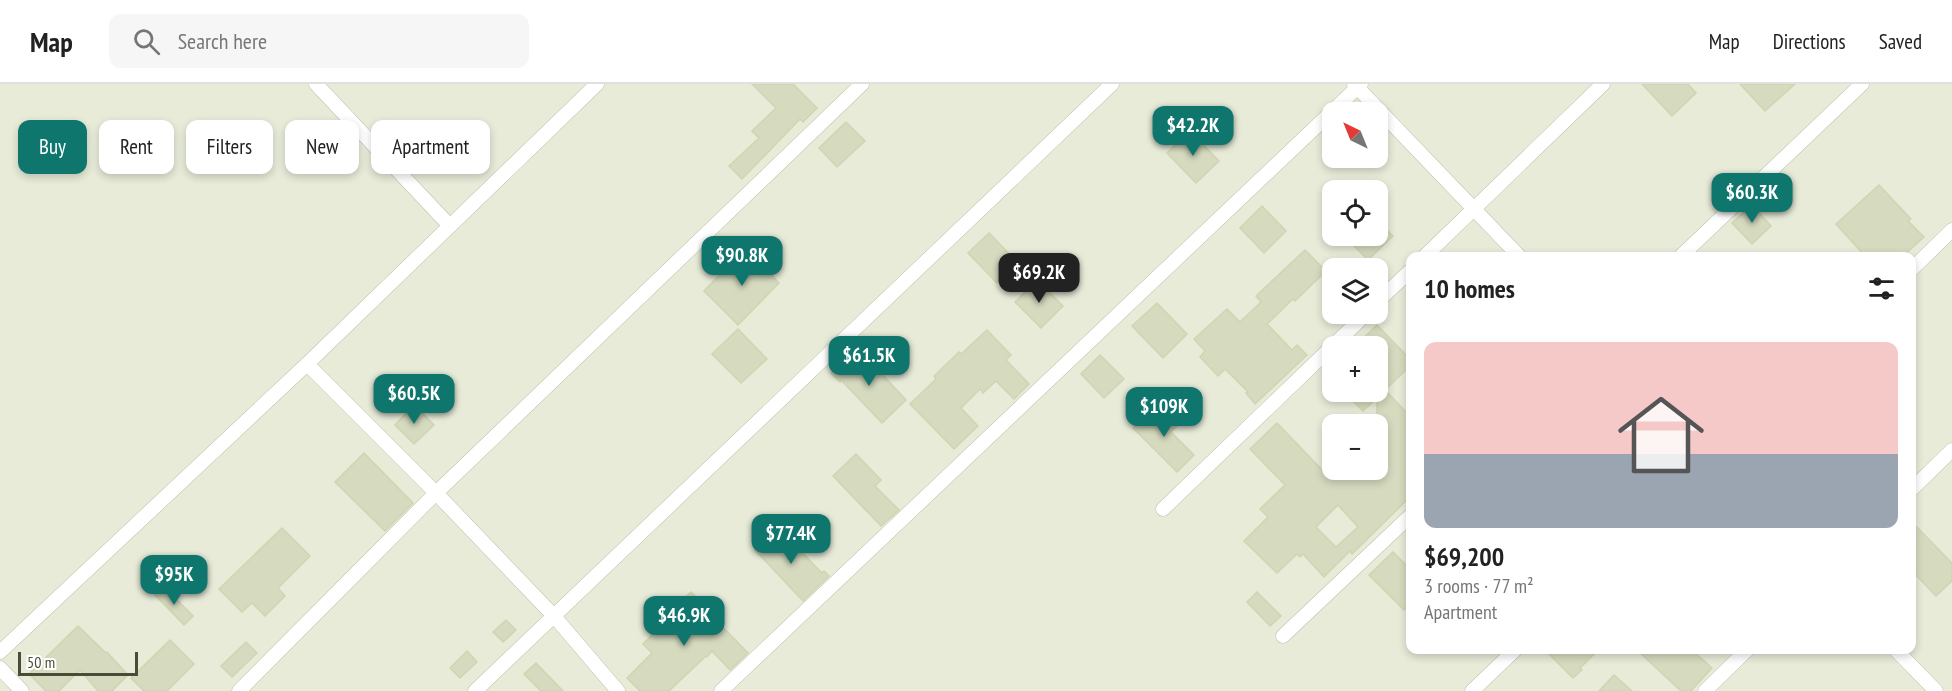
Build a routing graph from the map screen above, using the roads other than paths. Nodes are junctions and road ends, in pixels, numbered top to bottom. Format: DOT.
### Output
graph roads {
  1 [pos="316,84"];
  2 [pos="597,84"];
  3 [pos="862,84"];
  4 [pos="1112,84"];
  5 [pos="1604,84"];
  6 [pos="1862,84"];
  7 [pos="1357,85"];
  8 [pos="1474,209"];
  9 [pos="450,226"];
  10 [pos="1952,230"];
  11 [pos="1429,252"];
  12 [pos="1515,252"];
  13 [pos="1685,252"];
  14 [pos="1916,265"];
  15 [pos="1406,275"];
  16 [pos="1388,292"];
  17 [pos="1356,324"];
  18 [pos="307,364"];
  19 [pos="1952,450"];
  20 [pos="1916,485"];
  21 [pos="436,493"];
  22 [pos="1163,509"];
  23 [pos="1406,520"];
  24 [pos="553,615"];
  25 [pos="1283,636"];
  26 [pos="0,652"];
  27 [pos="1511,654"];
  28 [pos="1743,654"];
  29 [pos="1900,654"];
  30 [pos="0,668"];
  31 [pos="22,691"];
  32 [pos="239,691"];
  33 [pos="475,691"];
  34 [pos="618,691"];
  35 [pos="721,691"];
  36 [pos="1472,691"];
  37 [pos="1705,691"];
  38 [pos="1936,691"];
  1 -- 9 [label="street"];
  2 -- 9 [label="street"];
  3 -- 21 [label="street"];
  4 -- 24 [label="street"];
  5 -- 8 [label="street"];
  6 -- 13 [label="street"];
  7 -- 8 [label="street"];
  7 -- 35 [label="street"];
  8 -- 11 [label="street"];
  8 -- 12 [label="street"];
  9 -- 18 [label="street"];
  10 -- 14 [label="street"];
  15 -- 16 [label="street"];
  17 -- 22 [label="street"];
  18 -- 21 [label="street"];
  18 -- 26 [label="street"];
  19 -- 20 [label="street"];
  21 -- 24 [label="street"];
  21 -- 32 [label="street"];
  23 -- 25 [label="street"];
  24 -- 33 [label="street"];
  24 -- 34 [label="street"];
  27 -- 36 [label="street"];
  28 -- 37 [label="street"];
  29 -- 38 [label="street"];
  30 -- 31 [label="street"];
}
